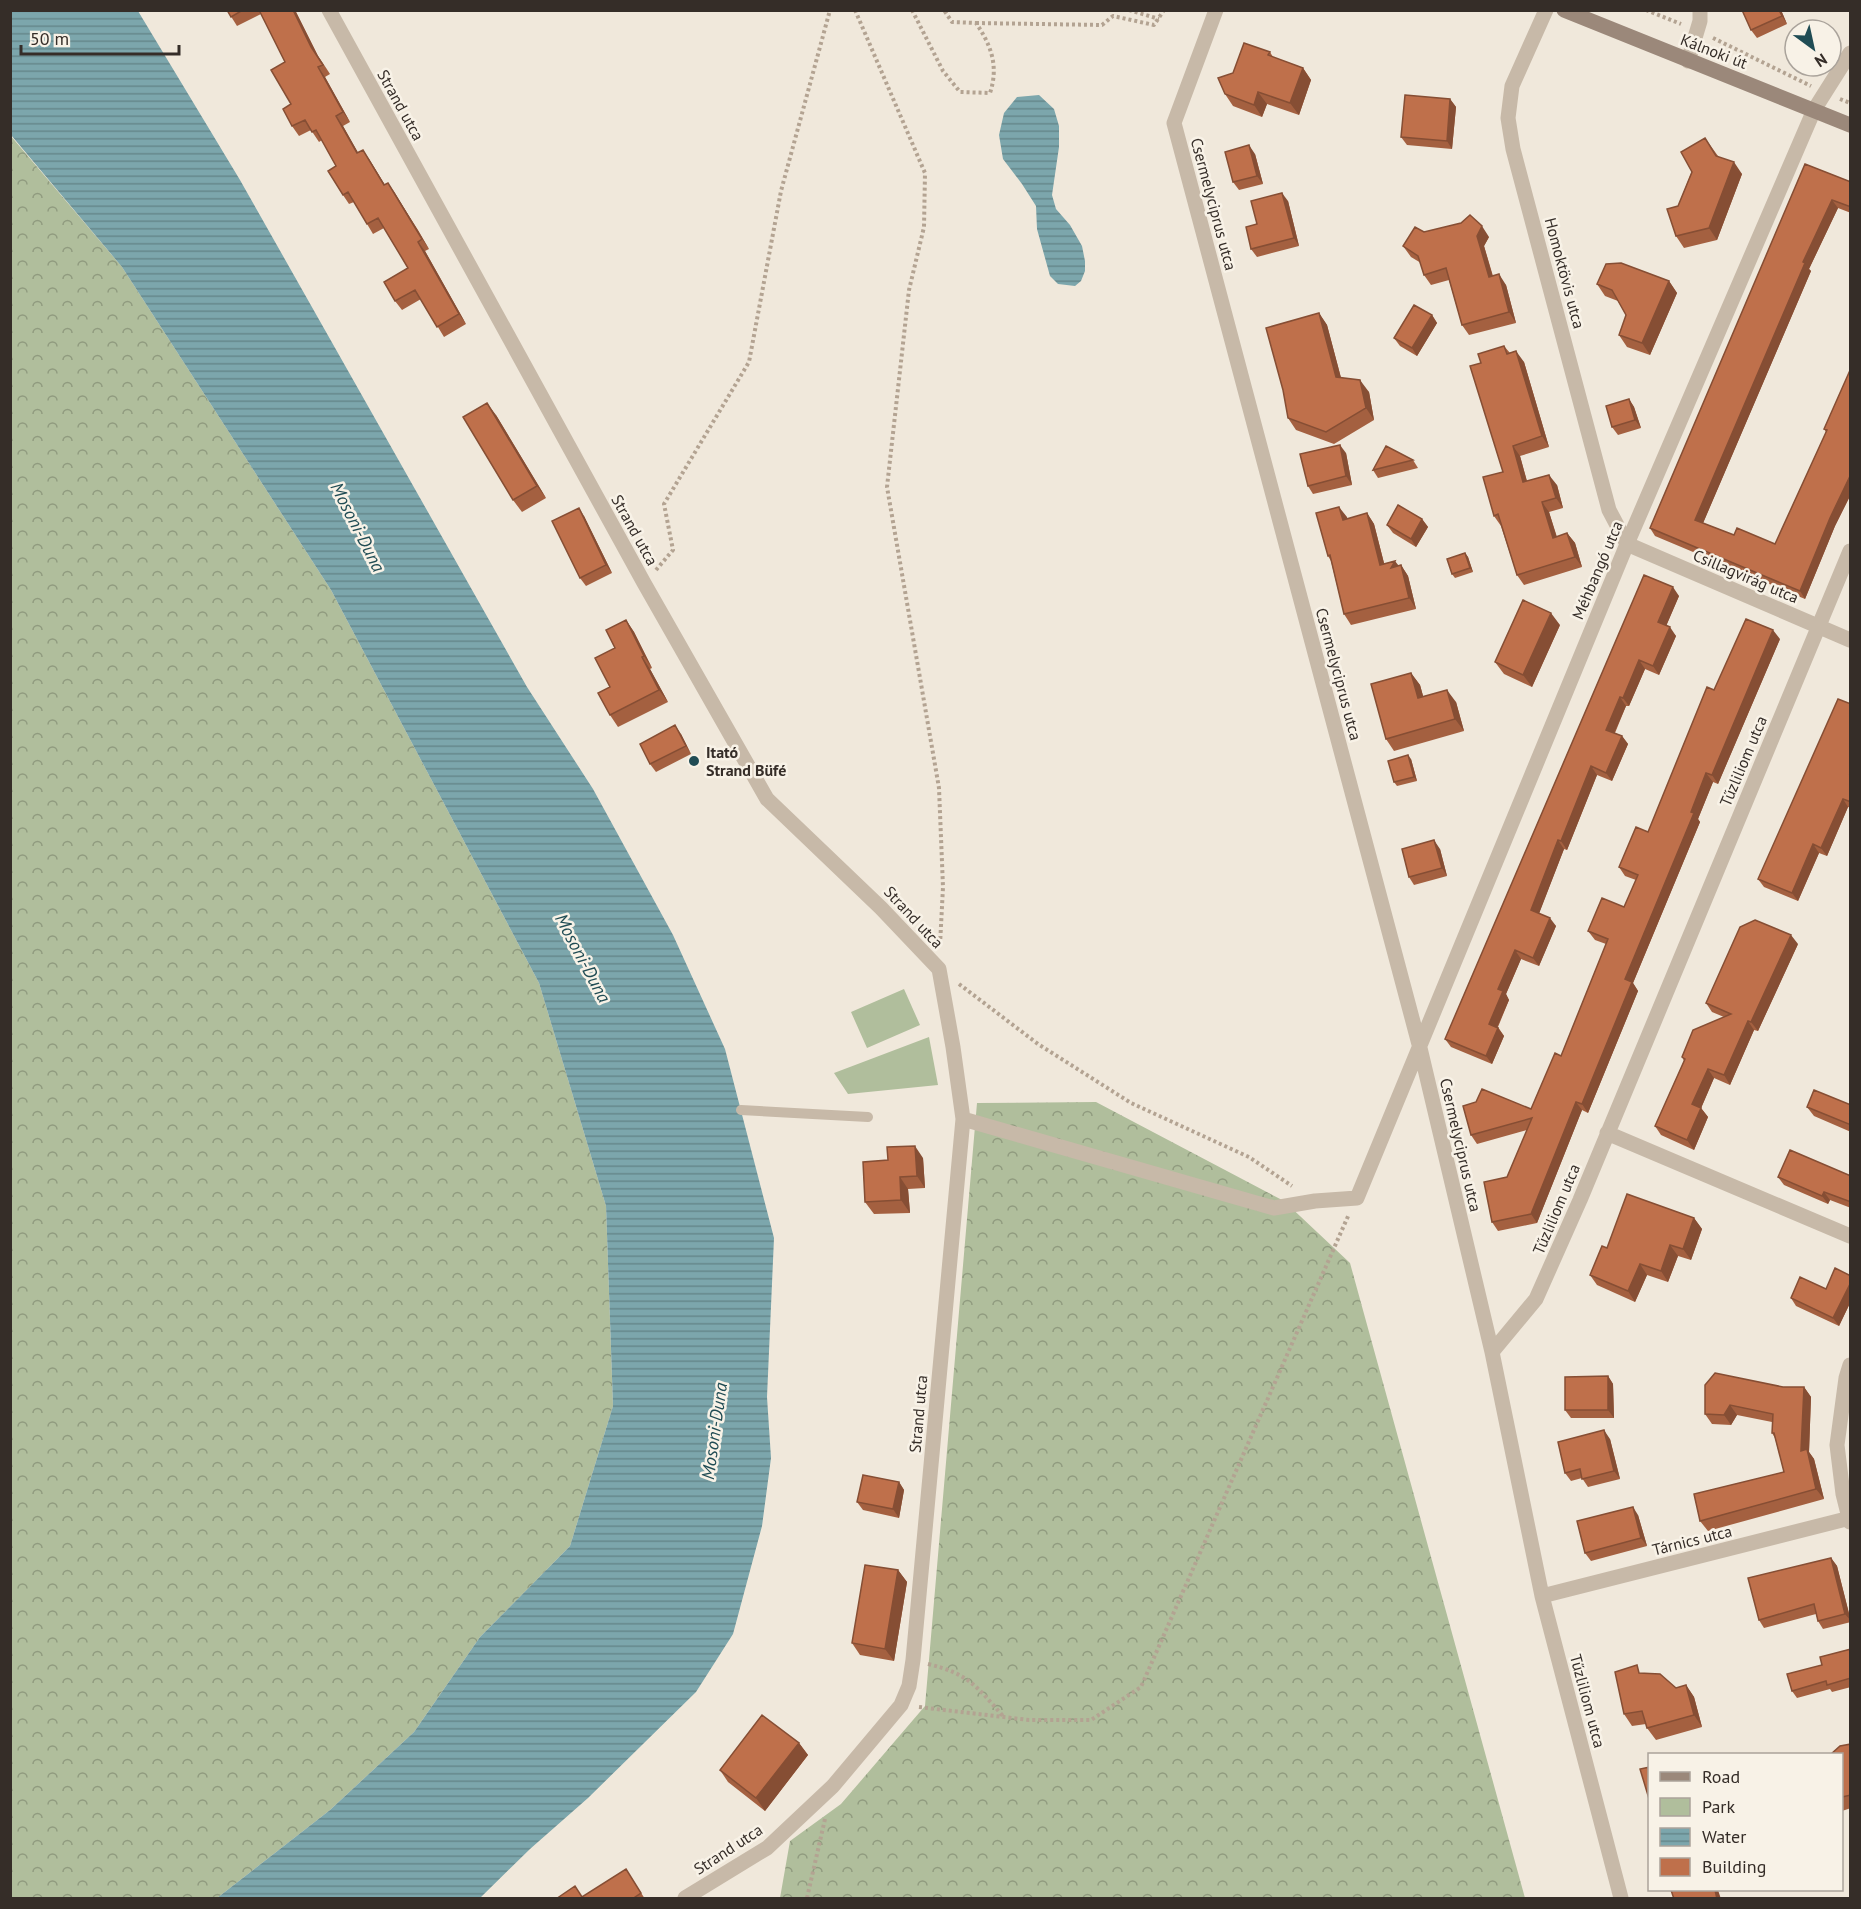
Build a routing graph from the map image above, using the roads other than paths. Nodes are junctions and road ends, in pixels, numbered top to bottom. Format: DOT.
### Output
graph roads {
  1 [pos="329,10"];
  2 [pos="1216,10"];
  3 [pos="1546,10"];
  4 [pos="1564,10"];
  5 [pos="1700,10"];
  6 [pos="1851,53"];
  7 [pos="1688,61"];
  8 [pos="1814,110"];
  9 [pos="1851,124"];
  10 [pos="1627,544"];
  11 [pos="1851,551"];
  12 [pos="1818,627"];
  13 [pos="1851,640"];
  14 [pos="1420,1048"];
  15 [pos="741,1110"];
  16 [pos="868,1117"];
  17 [pos="963,1119"];
  18 [pos="1607,1133"];
  19 [pos="1851,1236"];
  20 [pos="1492,1352"];
  21 [pos="1851,1365"];
  22 [pos="1850,1520"];
  23 [pos="1542,1596"];
  24 [pos="685,1899"];
  25 [pos="1620,1899"];
  1 -- 17 [label="street, Strand utca"];
  2 -- 14 [label="street, Csermelyciprus utca"];
  3 -- 10 [label="street, Homoktövis utca"];
  4 -- 7 [label="street, Kálnoki út"];
  5 -- 7 [label="street"];
  6 -- 8 [label="street, Méhbangó utca"];
  7 -- 8 [label="street, Kálnoki út"];
  8 -- 9 [label="street, Kálnoki út"];
  8 -- 10 [label="street, Méhbangó utca"];
  10 -- 12 [label="street, Csillagvirág utca"];
  10 -- 14 [label="street, Méhbangó utca"];
  11 -- 12 [label="street, Tűzliliom utca"];
  12 -- 13 [label="street, Csillagvirág utca"];
  12 -- 18 [label="street, Tűzliliom utca"];
  14 -- 17 [label="street, Méhbangó utca"];
  14 -- 20 [label="street, Csermelyciprus utca"];
  15 -- 16 [label="lane"];
  17 -- 24 [label="street, Strand utca"];
  18 -- 19 [label="street"];
  18 -- 20 [label="street, Tűzliliom utca"];
  20 -- 23 [label="street, Tűzliliom utca"];
  21 -- 22 [label="street"];
  22 -- 23 [label="street, Tárnics utca"];
  23 -- 25 [label="street, Tűzliliom utca"];
}
